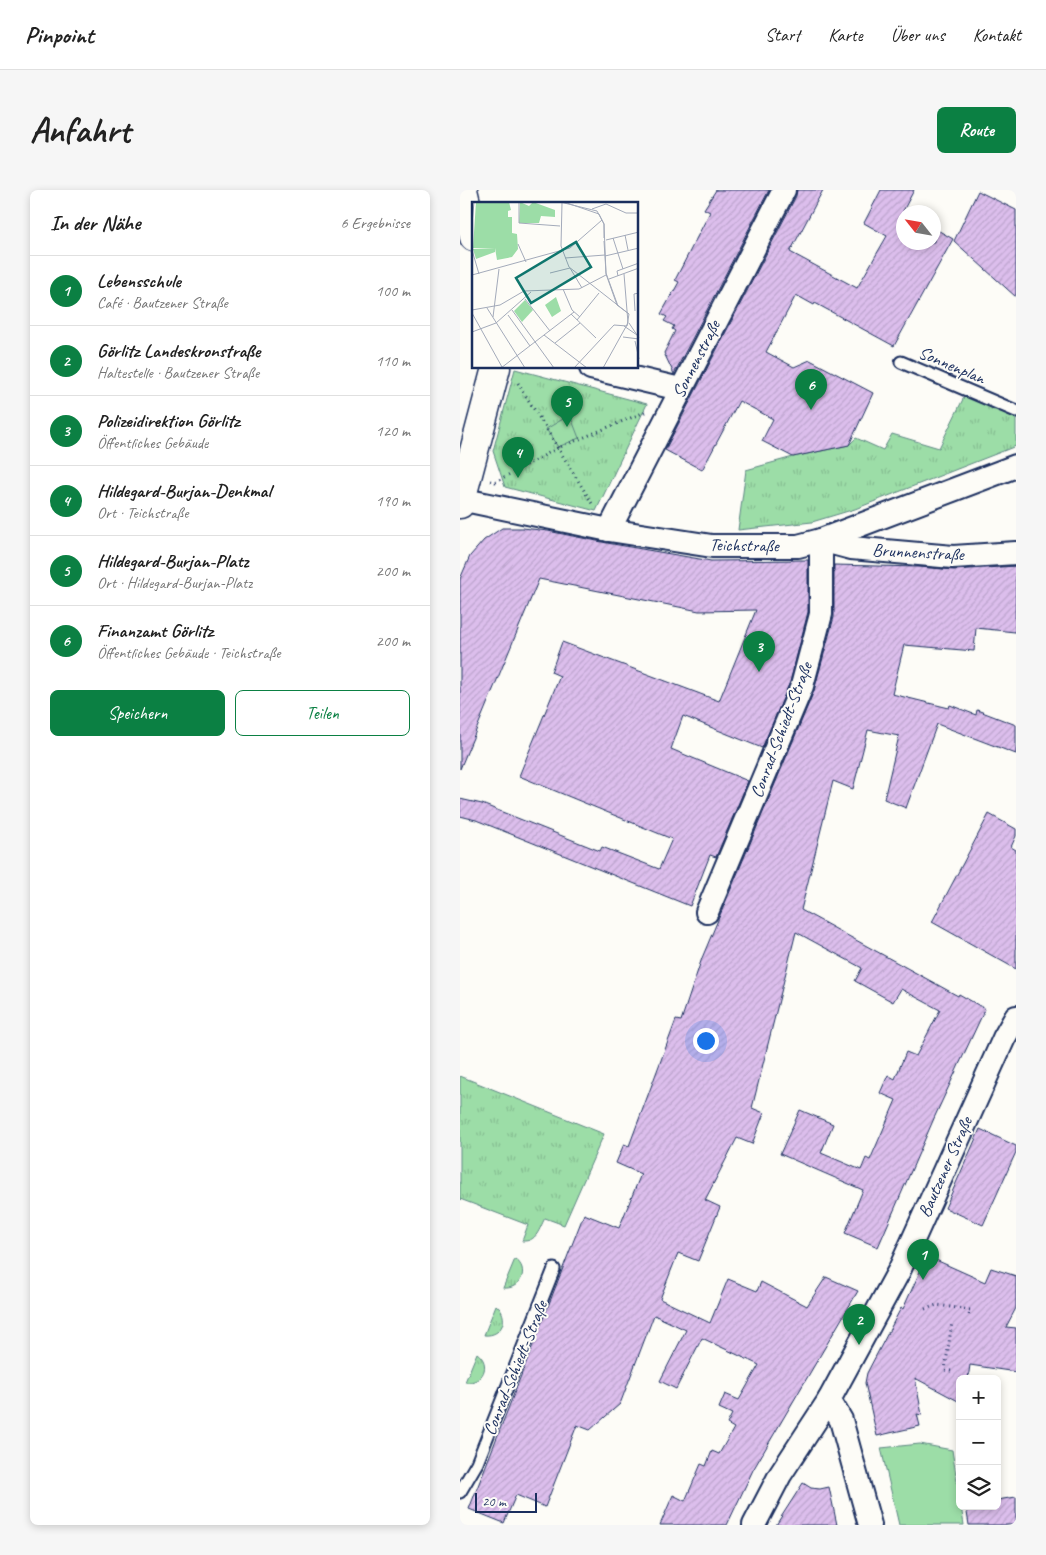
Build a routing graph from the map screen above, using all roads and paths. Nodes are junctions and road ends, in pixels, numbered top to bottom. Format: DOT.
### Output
graph roads {
  1 [pos="463,190"];
  2 [pos="784,190"];
  3 [pos="472,228"];
  4 [pos="901,362"];
  5 [pos="595,369"];
  6 [pos="506,374"];
  7 [pos="674,388"];
  8 [pos="1016,411"];
  9 [pos="558,448"];
  10 [pos="1016,466"];
  11 [pos="465,501"];
  12 [pos="613,523"];
  13 [pos="821,540"];
  14 [pos="1016,553"];
  15 [pos="707,912"];
  16 [pos="1016,1017"];
  17 [pos="554,1269"];
  18 [pos="925,1309"];
  19 [pos="969,1316"];
  20 [pos="952,1322"];
  21 [pos="952,1370"];
  22 [pos="829,1400"];
  23 [pos="460,1492"];
  24 [pos="754,1525"];
  25 [pos="870,1525"];
  1 -- 3 [label="street"];
  2 -- 7 [label="street, Sonnenstraße"];
  4 -- 8 [label="lane, Sonnenplan"];
  5 -- 7 [label="street"];
  6 -- 9 [label="path"];
  6 -- 11 [label="street"];
  7 -- 9 [label="path"];
  7 -- 12 [label="street, Sonnenstraße"];
  9 -- 11 [label="path"];
  9 -- 12 [label="path"];
  10 -- 13 [label="street, Teichstraße"];
  11 -- 12 [label="street, Teichstraße"];
  12 -- 13 [label="street, Teichstraße"];
  13 -- 14 [label="street, Brunnenstraße"];
  13 -- 15 [label="street, Conrad-Schiedt-Straße"];
  16 -- 22 [label="street, Bautzener Straße"];
  17 -- 23 [label="lane, Conrad-Schiedt-Straße"];
  18 -- 19 [label="path"];
  20 -- 21 [label="path"];
  22 -- 24 [label="street, Bautzener Straße"];
  22 -- 25 [label="street"];
}
